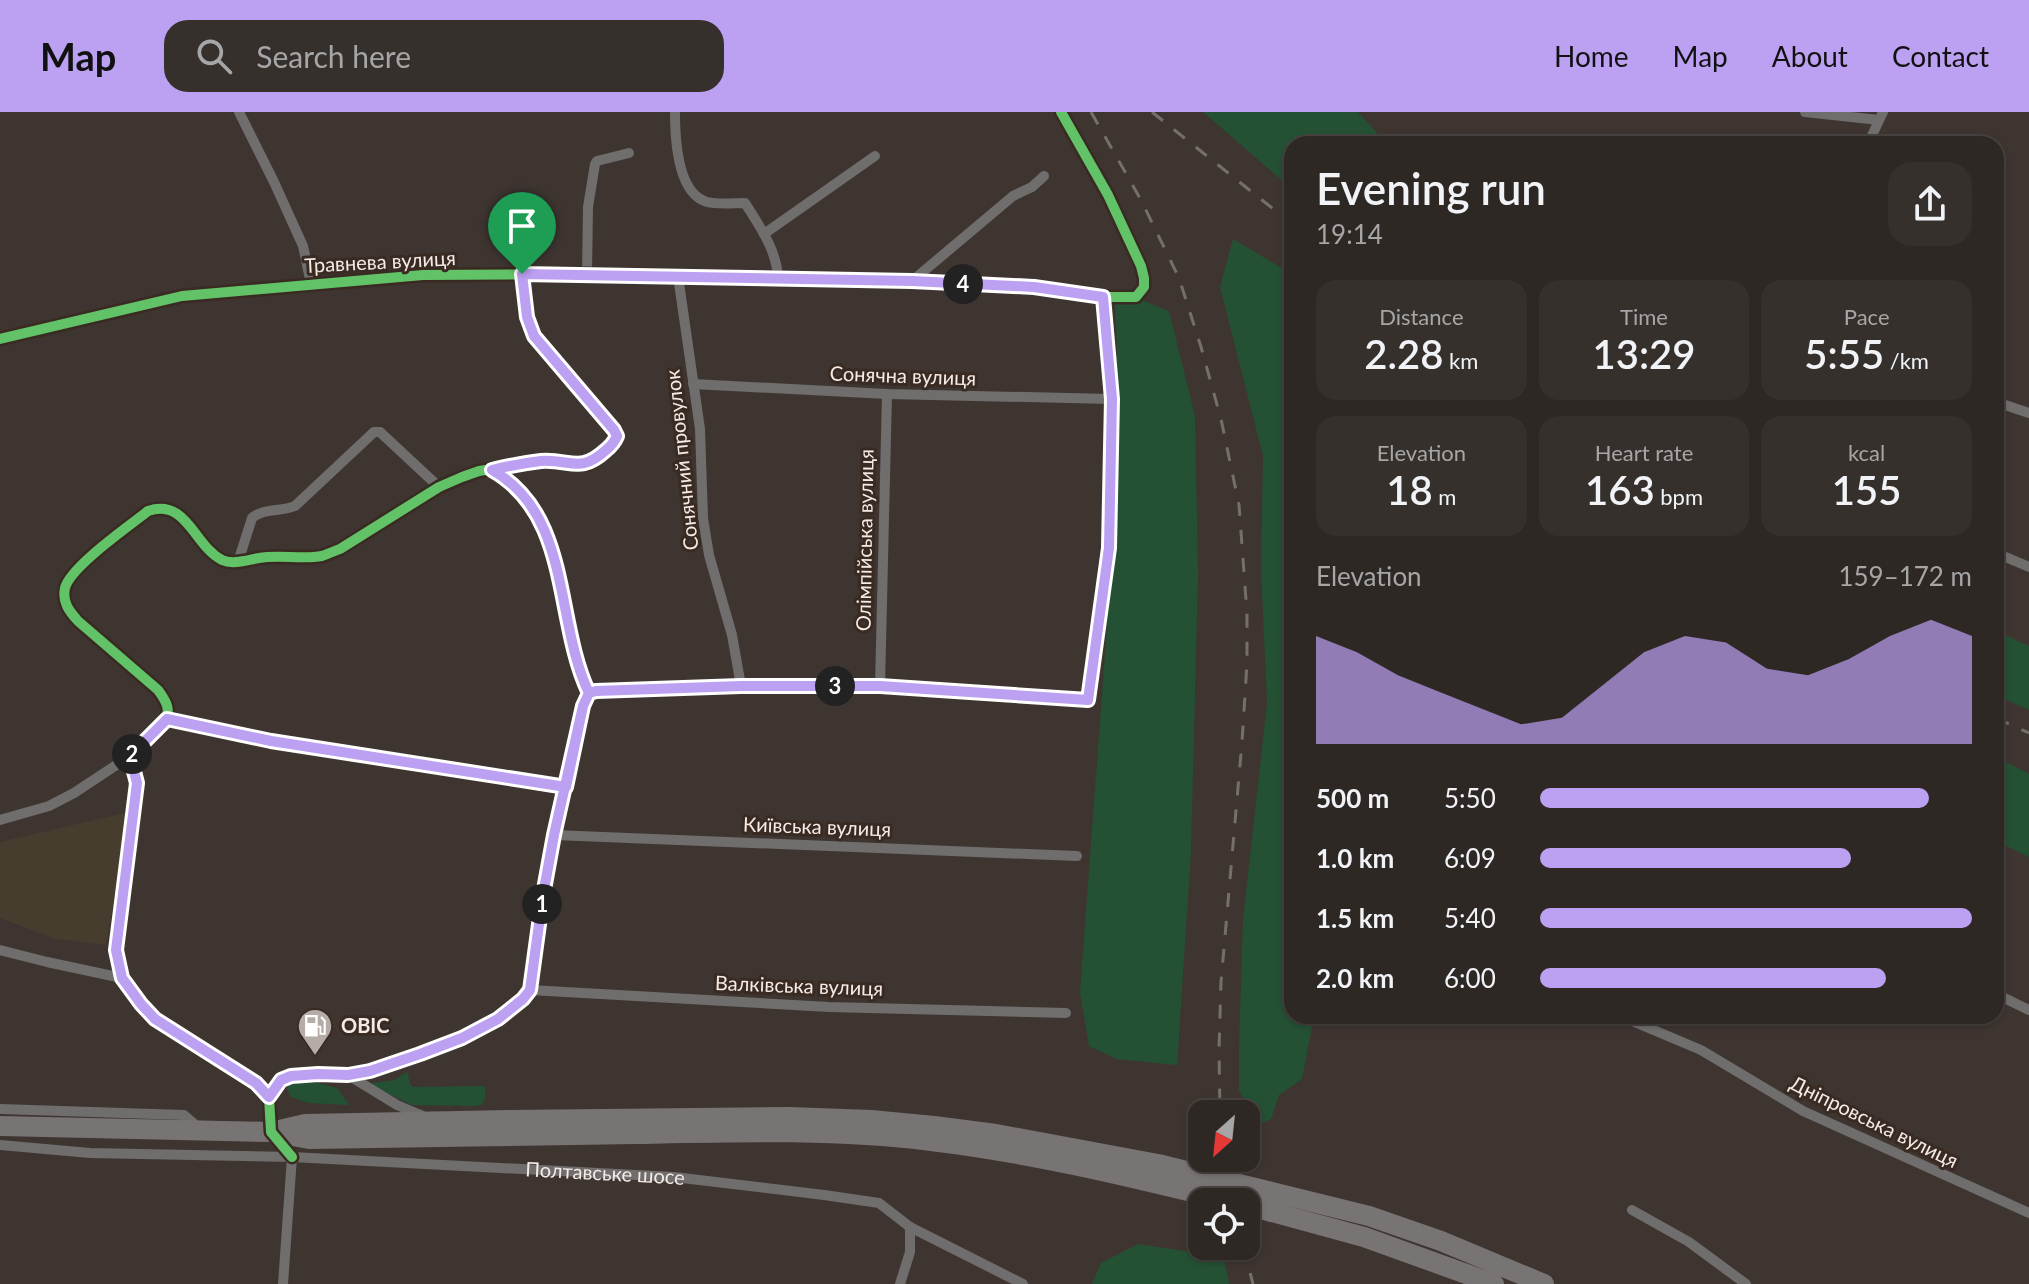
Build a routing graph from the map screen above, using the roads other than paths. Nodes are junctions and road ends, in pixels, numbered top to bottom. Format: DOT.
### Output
graph roads {
  1 [pos="239,112"];
  2 [pos="675,112"];
  3 [pos="1061,112"];
  4 [pos="1805,112"];
  5 [pos="1881,116"];
  6 [pos="1872,136"];
  7 [pos="629,153"];
  8 [pos="875,156"];
  9 [pos="1044,176"];
  10 [pos="764,234"];
  11 [pos="522,274"];
  12 [pos="587,274"];
  13 [pos="678,276"];
  14 [pos="778,279"];
  15 [pos="912,281"];
  16 [pos="311,284"];
  17 [pos="1103,297"];
  18 [pos="0,339"];
  19 [pos="693,384"];
  20 [pos="887,394"];
  21 [pos="1112,399"];
  22 [pos="2004,405"];
  23 [pos="2029,413"];
  24 [pos="492,470"];
  25 [pos="439,487"];
  26 [pos="2004,556"];
  27 [pos="238,562"];
  28 [pos="2029,567"];
  29 [pos="741,686"];
  30 [pos="880,686"];
  31 [pos="589,693"];
  32 [pos="167,719"];
  33 [pos="130,756"];
  34 [pos="566,787"];
  35 [pos="0,820"];
  36 [pos="554,835"];
  37 [pos="1077,856"];
  38 [pos="0,950"];
  39 [pos="122,978"];
  40 [pos="530,990"];
  41 [pos="2004,998"];
  42 [pos="2029,1010"];
  43 [pos="1066,1013"];
  44 [pos="1639,1024"];
  45 [pos="348,1075"];
  46 [pos="269,1097"];
  47 [pos="0,1109"];
  48 [pos="435,1121"];
  49 [pos="0,1126"];
  50 [pos="202,1130"];
  51 [pos="271,1132"];
  52 [pos="0,1145"];
  53 [pos="292,1157"];
  54 [pos="1158,1174"];
  55 [pos="1196,1188"];
  56 [pos="1260,1205"];
  57 [pos="1287,1205"];
  58 [pos="1632,1210"];
  59 [pos="2029,1213"];
  60 [pos="910,1227"];
  61 [pos="283,1284"];
  62 [pos="900,1284"];
  63 [pos="1023,1284"];
  64 [pos="1494,1284"];
  65 [pos="1544,1284"];
  66 [pos="1746,1284"];
  1 -- 16 [label="street"];
  2 -- 10 [label="street"];
  3 -- 17 [label="street, Травнева вулиця"];
  4 -- 5 [label="street"];
  5 -- 6 [label="street"];
  7 -- 12 [label="street"];
  8 -- 10 [label="street"];
  9 -- 15 [label="street"];
  10 -- 14 [label="street"];
  11 -- 12 [label="street, Травнева вулиця"];
  11 -- 16 [label="street, Травнева вулиця"];
  11 -- 24 [label="street"];
  12 -- 13 [label="street, Травнева вулиця"];
  13 -- 14 [label="street, Травнева вулиця"];
  13 -- 19 [label="street, Сонячний провулок"];
  14 -- 15 [label="street, Травнева вулиця"];
  15 -- 17 [label="street, Травнева вулиця"];
  16 -- 18 [label="street, Травнева вулиця"];
  17 -- 21 [label="street"];
  19 -- 20 [label="street, Сонячна вулиця"];
  19 -- 29 [label="street, Сонячний провулок"];
  20 -- 21 [label="street, Сонячна вулиця"];
  20 -- 30 [label="street, Олімпійська вулиця"];
  21 -- 30 [label="street"];
  22 -- 23 [label="street"];
  24 -- 25 [label="street"];
  24 -- 31 [label="street"];
  25 -- 27 [label="street"];
  25 -- 27 [label="street"];
  26 -- 28 [label="street"];
  27 -- 32 [label="street"];
  29 -- 30 [label="street"];
  29 -- 31 [label="street"];
  31 -- 34 [label="street"];
  32 -- 33 [label="street"];
  32 -- 34 [label="street"];
  33 -- 35 [label="street"];
  33 -- 39 [label="street"];
  34 -- 36 [label="street"];
  36 -- 37 [label="street, Київська вулиця"];
  36 -- 40 [label="street"];
  38 -- 39 [label="street"];
  39 -- 46 [label="street"];
  40 -- 43 [label="street, Валківська вулиця"];
  40 -- 45 [label="street"];
  41 -- 42 [label="street"];
  44 -- 59 [label="street, Дніпровська вулиця"];
  45 -- 46 [label="street"];
  45 -- 48 [label="street"];
  46 -- 51 [label="street"];
  47 -- 50 [label="street"];
  48 -- 51 [label="highway"];
  48 -- 54 [label="highway"];
  49 -- 50 [label="highway"];
  50 -- 51 [label="highway"];
  51 -- 53 [label="street"];
  51 -- 54 [label="highway"];
  52 -- 53 [label="street, Полтавське шосе"];
  53 -- 60 [label="street, Полтавське шосе"];
  53 -- 61 [label="street"];
  54 -- 55 [label="highway"];
  54 -- 57 [label="highway"];
  56 -- 57 [label="highway"];
  57 -- 64 [label="highway"];
  57 -- 65 [label="highway"];
  58 -- 66 [label="street"];
  60 -- 62 [label="street"];
  60 -- 63 [label="street, Полтавське шосе"];
}
